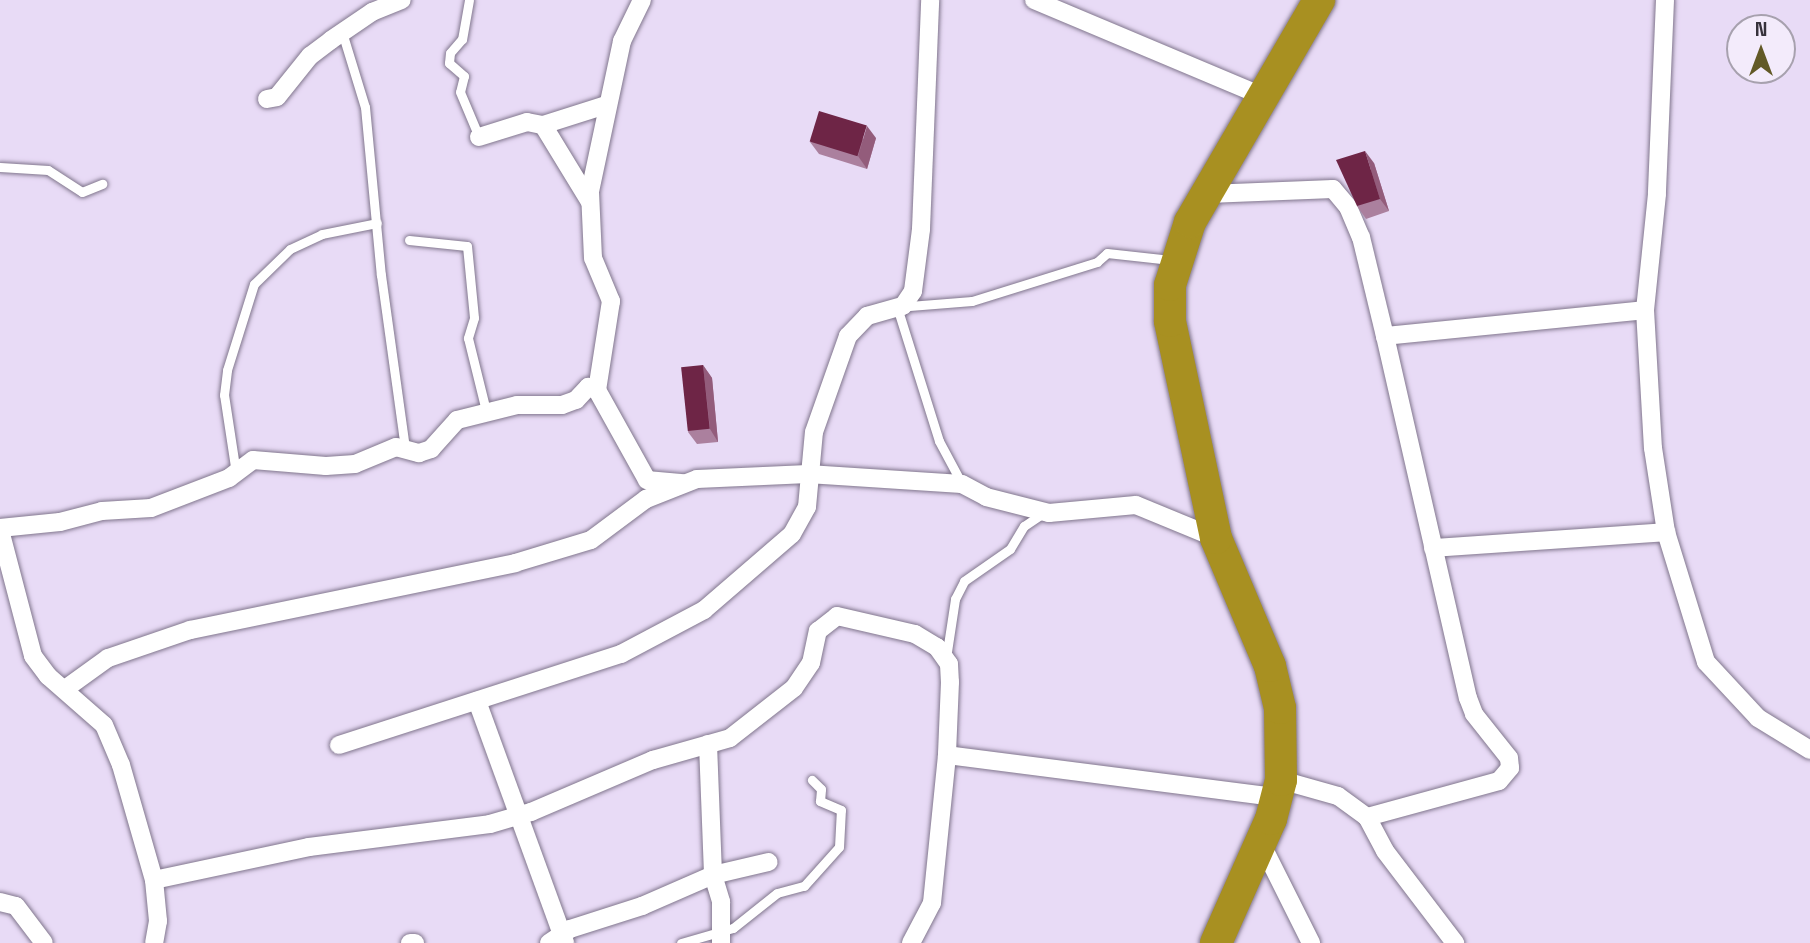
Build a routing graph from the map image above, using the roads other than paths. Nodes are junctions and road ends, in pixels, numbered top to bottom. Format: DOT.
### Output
graph roads {
  1 [pos="402,0"];
  2 [pos="468,0"];
  3 [pos="642,0"];
  4 [pos="930,0"];
  5 [pos="1034,0"];
  6 [pos="1318,0"];
  7 [pos="1665,0"];
  8 [pos="342,32"];
  9 [pos="1260,95"];
  10 [pos="267,99"];
  11 [pos="606,106"];
  12 [pos="543,125"];
  13 [pos="479,137"];
  14 [pos="0,167"];
  15 [pos="102,184"];
  16 [pos="1208,194"];
  17 [pos="590,202"];
  18 [pos="377,223"];
  19 [pos="409,240"];
  20 [pos="1176,260"];
  21 [pos="897,307"];
  22 [pos="1645,310"];
  23 [pos="1385,336"];
  24 [pos="597,390"];
  25 [pos="486,411"];
  26 [pos="405,449"];
  27 [pos="236,473"];
  28 [pos="808,474"];
  29 [pos="645,477"];
  30 [pos="690,483"];
  31 [pos="962,484"];
  32 [pos="639,506"];
  33 [pos="1045,512"];
  34 [pos="0,529"];
  35 [pos="1665,532"];
  36 [pos="1216,538"];
  37 [pos="1433,548"];
  38 [pos="945,659"];
  39 [pos="65,689"];
  40 [pos="477,701"];
  41 [pos="708,744"];
  42 [pos="339,746"];
  43 [pos="1810,750"];
  44 [pos="947,755"];
  45 [pos="812,780"];
  46 [pos="1279,789"];
  47 [pos="519,816"];
  48 [pos="1367,817"];
  49 [pos="1261,843"];
  50 [pos="769,862"];
  51 [pos="713,875"];
  52 [pos="154,880"];
  53 [pos="0,902"];
  54 [pos="722,936"];
  55 [pos="559,940"];
  56 [pos="44,943"];
  57 [pos="154,943"];
  58 [pos="410,943"];
  59 [pos="415,943"];
  60 [pos="681,943"];
  61 [pos="911,943"];
  62 [pos="1216,943"];
  63 [pos="1311,943"];
  64 [pos="1455,943"];
  1 -- 8 [label="street"];
  2 -- 13 [label="lane"];
  3 -- 11 [label="street"];
  4 -- 21 [label="street"];
  5 -- 9 [label="street"];
  6 -- 9 [label="highway"];
  7 -- 22 [label="street"];
  8 -- 10 [label="street"];
  8 -- 18 [label="lane"];
  9 -- 16 [label="highway"];
  11 -- 12 [label="street"];
  11 -- 17 [label="street"];
  12 -- 13 [label="street"];
  12 -- 17 [label="street"];
  14 -- 15 [label="lane"];
  16 -- 20 [label="highway"];
  16 -- 23 [label="street"];
  17 -- 24 [label="street"];
  18 -- 26 [label="lane"];
  18 -- 27 [label="lane"];
  19 -- 25 [label="lane"];
  20 -- 21 [label="lane"];
  20 -- 36 [label="highway"];
  21 -- 28 [label="street"];
  21 -- 31 [label="lane"];
  22 -- 23 [label="street"];
  22 -- 35 [label="street"];
  23 -- 37 [label="street"];
  24 -- 25 [label="street"];
  24 -- 29 [label="street"];
  25 -- 26 [label="street"];
  26 -- 27 [label="street"];
  27 -- 34 [label="street"];
  28 -- 30 [label="street"];
  28 -- 31 [label="street"];
  28 -- 40 [label="street"];
  29 -- 30 [label="street"];
  29 -- 32 [label="street"];
  30 -- 32 [label="street"];
  31 -- 33 [label="street"];
  32 -- 39 [label="street"];
  33 -- 36 [label="street"];
  33 -- 38 [label="lane"];
  34 -- 39 [label="street"];
  35 -- 37 [label="street"];
  35 -- 43 [label="street"];
  36 -- 46 [label="highway"];
  37 -- 48 [label="street"];
  38 -- 41 [label="street"];
  38 -- 44 [label="street"];
  39 -- 52 [label="street"];
  40 -- 42 [label="street"];
  40 -- 47 [label="street"];
  41 -- 47 [label="street"];
  41 -- 51 [label="street"];
  44 -- 46 [label="street"];
  44 -- 61 [label="street"];
  45 -- 54 [label="lane"];
  46 -- 48 [label="street"];
  46 -- 49 [label="highway"];
  47 -- 52 [label="street"];
  47 -- 55 [label="street"];
  48 -- 64 [label="street"];
  49 -- 62 [label="highway"];
  49 -- 63 [label="street"];
  50 -- 51 [label="street"];
  51 -- 54 [label="street"];
  51 -- 55 [label="street"];
  52 -- 57 [label="street"];
  53 -- 56 [label="street"];
  54 -- 60 [label="lane"];
  58 -- 59 [label="street"];
}
